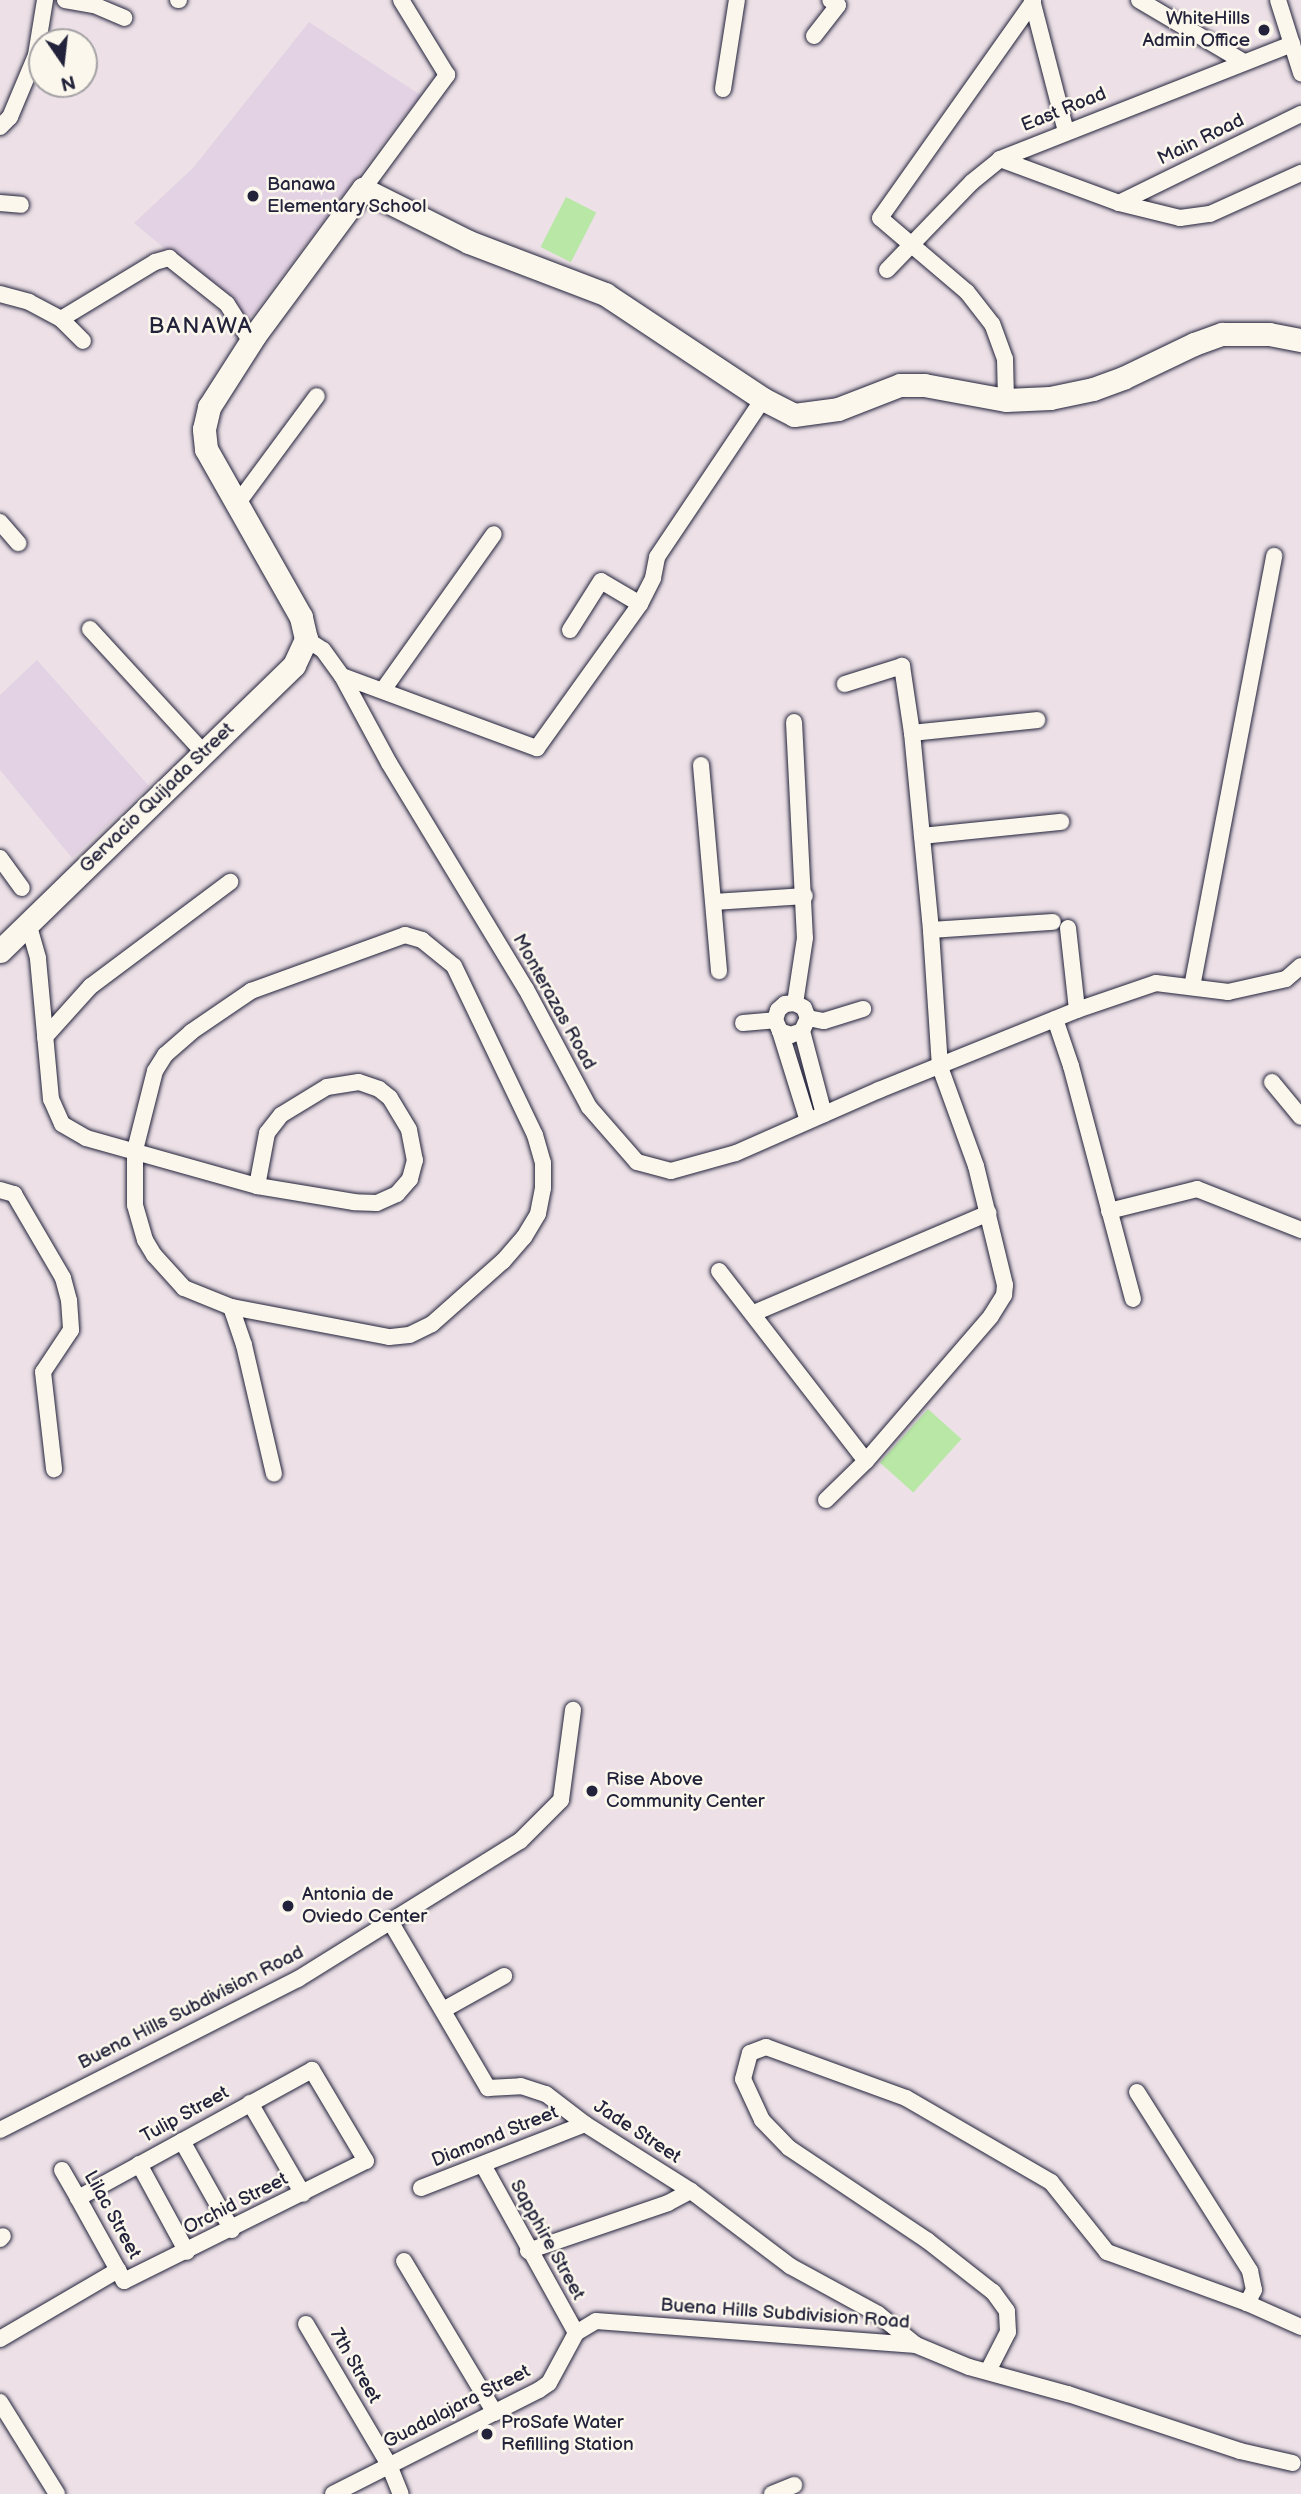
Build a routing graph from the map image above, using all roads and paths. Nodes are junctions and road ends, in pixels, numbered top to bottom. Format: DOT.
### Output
graph roads {
  1 [pos="45,0"];
  2 [pos="65,0"];
  3 [pos="401,0"];
  4 [pos="737,0"];
  5 [pos="830,0"];
  6 [pos="1139,0"];
  7 [pos="1278,0"];
  8 [pos="1033,1"];
  9 [pos="96,3"];
  10 [pos="124,18"];
  11 [pos="814,36"];
  12 [pos="1292,44"];
  13 [pos="1244,62"];
  14 [pos="1301,74"];
  15 [pos="723,89"];
  16 [pos="1301,114"];
  17 [pos="0,127"];
  18 [pos="1066,131"];
  19 [pos="1000,159"];
  20 [pos="1301,173"];
  21 [pos="363,189"];
  22 [pos="0,203"];
  23 [pos="1119,203"];
  24 [pos="21,205"];
  25 [pos="913,243"];
  26 [pos="887,270"];
  27 [pos="0,294"];
  28 [pos="61,319"];
  29 [pos="1301,340"];
  30 [pos="83,341"];
  31 [pos="251,342"];
  32 [pos="317,396"];
  33 [pos="763,399"];
  34 [pos="1006,400"];
  35 [pos="237,504"];
  36 [pos="0,522"];
  37 [pos="494,534"];
  38 [pos="19,543"];
  39 [pos="1274,556"];
  40 [pos="640,604"];
  41 [pos="90,629"];
  42 [pos="570,630"];
  43 [pos="306,639"];
  44 [pos="342,676"];
  45 [pos="845,684"];
  46 [pos="383,690"];
  47 [pos="1037,720"];
  48 [pos="794,722"];
  49 [pos="912,733"];
  50 [pos="204,753"];
  51 [pos="701,765"];
  52 [pos="1061,822"];
  53 [pos="922,836"];
  54 [pos="0,858"];
  55 [pos="230,882"];
  56 [pos="22,888"];
  57 [pos="805,896"];
  58 [pos="714,902"];
  59 [pos="29,923"];
  60 [pos="931,930"];
  61 [pos="0,951"];
  62 [pos="1301,966"];
  63 [pos="719,971"];
  64 [pos="1192,987"];
  65 [pos="795,1003"];
  66 [pos="863,1009"];
  67 [pos="1077,1010"];
  68 [pos="1055,1019"];
  69 [pos="743,1023"];
  70 [pos="778,1025"];
  71 [pos="805,1025"];
  72 [pos="45,1037"];
  73 [pos="940,1067"];
  74 [pos="1272,1082"];
  75 [pos="824,1114"];
  76 [pos="1301,1117"];
  77 [pos="808,1121"];
  78 [pos="135,1150"];
  79 [pos="257,1186"];
  80 [pos="0,1190"];
  81 [pos="1109,1211"];
  82 [pos="989,1213"];
  83 [pos="1301,1230"];
  84 [pos="719,1271"];
  85 [pos="1133,1299"];
  86 [pos="231,1307"];
  87 [pos="754,1313"];
  88 [pos="866,1461"];
  89 [pos="54,1469"];
  90 [pos="274,1474"];
  91 [pos="826,1500"];
  92 [pos="573,1710"];
  93 [pos="390,1922"];
  94 [pos="504,1976"];
  95 [pos="443,2010"];
  96 [pos="1137,2092"];
  97 [pos="250,2103"];
  98 [pos="585,2124"];
  99 [pos="0,2130"];
  100 [pos="181,2141"];
  101 [pos="366,2161"];
  102 [pos="139,2164"];
  103 [pos="483,2165"];
  104 [pos="62,2170"];
  105 [pos="421,2188"];
  106 [pos="691,2191"];
  107 [pos="303,2194"];
  108 [pos="78,2198"];
  109 [pos="232,2230"];
  110 [pos="528,2251"];
  111 [pos="187,2252"];
  112 [pos="404,2261"];
  113 [pos="121,2276"];
  114 [pos="1247,2303"];
  115 [pos="306,2323"];
  116 [pos="1301,2326"];
  117 [pos="576,2333"];
  118 [pos="0,2339"];
  119 [pos="916,2345"];
  120 [pos="988,2371"];
  121 [pos="0,2402"];
  122 [pos="495,2413"];
  123 [pos="1293,2463"];
  124 [pos="389,2465"];
  125 [pos="794,2485"];
  126 [pos="57,2494"];
  127 [pos="333,2494"];
  128 [pos="401,2494"];
  129 [pos="772,2494"];
  1 -- 17 [label="street"];
  2 -- 9 [label="street"];
  3 -- 21 [label="street"];
  4 -- 15 [label="street"];
  5 -- 11 [label="street"];
  6 -- 13 [label="street"];
  7 -- 12 [label="street"];
  8 -- 18 [label="street"];
  8 -- 25 [label="street"];
  9 -- 10 [label="street"];
  12 -- 13 [label="street, East Road"];
  12 -- 14 [label="street"];
  13 -- 18 [label="street, East Road"];
  16 -- 23 [label="street, Main Road"];
  18 -- 19 [label="street, East Road"];
  19 -- 23 [label="street"];
  19 -- 25 [label="street, East Road"];
  20 -- 23 [label="street"];
  21 -- 31 [label="street"];
  21 -- 33 [label="street"];
  22 -- 24 [label="street"];
  25 -- 26 [label="street, East Road"];
  25 -- 34 [label="street"];
  27 -- 28 [label="street"];
  28 -- 30 [label="street"];
  28 -- 31 [label="street"];
  29 -- 34 [label="street"];
  31 -- 35 [label="street"];
  32 -- 35 [label="street"];
  33 -- 34 [label="street"];
  33 -- 40 [label="street"];
  35 -- 43 [label="street"];
  36 -- 38 [label="street"];
  37 -- 46 [label="street"];
  39 -- 64 [label="street"];
  40 -- 42 [label="street"];
  40 -- 46 [label="street"];
  41 -- 50 [label="street"];
  43 -- 44 [label="street, Monterazas Road"];
  43 -- 50 [label="street, Gervacio Quijada Street"];
  44 -- 46 [label="street"];
  44 -- 77 [label="street, Monterazas Road"];
  45 -- 49 [label="street"];
  47 -- 49 [label="street"];
  48 -- 57 [label="street"];
  49 -- 53 [label="street"];
  50 -- 59 [label="street, Gervacio Quijada Street"];
  51 -- 58 [label="street"];
  52 -- 53 [label="street"];
  53 -- 60 [label="street"];
  54 -- 56 [label="street"];
  55 -- 72 [label="street"];
  57 -- 58 [label="street"];
  57 -- 65 [label="street"];
  58 -- 63 [label="street"];
  59 -- 61 [label="street, Gervacio Quijada Street"];
  59 -- 72 [label="street"];
  60 -- 67 [label="street"];
  60 -- 73 [label="street"];
  62 -- 64 [label="street, Monterazas Road"];
  64 -- 67 [label="street, Monterazas Road"];
  65 -- 70 [label="street"];
  65 -- 71 [label="street"];
  66 -- 71 [label="street"];
  67 -- 68 [label="street, Monterazas Road"];
  68 -- 73 [label="street, Monterazas Road"];
  68 -- 81 [label="street"];
  69 -- 70 [label="street"];
  70 -- 71 [label="street"];
  70 -- 77 [label="street"];
  71 -- 75 [label="street"];
  72 -- 78 [label="street"];
  73 -- 75 [label="street, Monterazas Road"];
  73 -- 82 [label="street"];
  74 -- 76 [label="street"];
  75 -- 77 [label="street, Monterazas Road"];
  78 -- 79 [label="street"];
  78 -- 86 [label="street"];
  78 -- 86 [label="street"];
  79 -- 79 [label="street"];
  80 -- 89 [label="street"];
  81 -- 83 [label="street"];
  81 -- 85 [label="street"];
  82 -- 87 [label="street"];
  82 -- 88 [label="street"];
  84 -- 87 [label="street"];
  86 -- 90 [label="street"];
  87 -- 88 [label="street"];
  88 -- 91 [label="street"];
  92 -- 93 [label="street, Buena Hills Subdivision Road"];
  93 -- 95 [label="street, Jade Street"];
  93 -- 99 [label="street, Buena Hills Subdivision Road"];
  94 -- 95 [label="street"];
  95 -- 98 [label="street, Jade Street"];
  96 -- 114 [label="street"];
  97 -- 100 [label="street, Tulip Street"];
  97 -- 101 [label="street, Tulip Street"];
  97 -- 107 [label="street"];
  98 -- 103 [label="street, Diamond Street"];
  98 -- 106 [label="street, Jade Street"];
  100 -- 102 [label="street, Tulip Street"];
  100 -- 109 [label="street"];
  101 -- 107 [label="street, Orchid Street"];
  102 -- 108 [label="street, Tulip Street"];
  102 -- 111 [label="street"];
  103 -- 105 [label="street, Diamond Street"];
  103 -- 110 [label="street, Sapphire Street"];
  104 -- 108 [label="street, Lilac Street"];
  106 -- 110 [label="street"];
  106 -- 119 [label="street, Jade Street"];
  107 -- 109 [label="street, Orchid Street"];
  108 -- 113 [label="street, Lilac Street"];
  109 -- 111 [label="street, Orchid Street"];
  110 -- 117 [label="street, Sapphire Street"];
  111 -- 113 [label="street, Orchid Street"];
  112 -- 122 [label="street"];
  113 -- 118 [label="street, Orchid Street"];
  114 -- 116 [label="street"];
  114 -- 120 [label="street"];
  115 -- 124 [label="street, 7th Street"];
  117 -- 119 [label="street, Buena Hills Subdivision Road"];
  117 -- 122 [label="street, Guadalajara Street"];
  119 -- 120 [label="street, Buena Hills Subdivision Road"];
  120 -- 123 [label="street, Buena Hills Subdivision Road"];
  121 -- 126 [label="street"];
  122 -- 124 [label="street, Guadalajara Street"];
  124 -- 127 [label="street, Guadalajara Street"];
  124 -- 128 [label="street, 7th Street"];
  125 -- 129 [label="street"];
}
